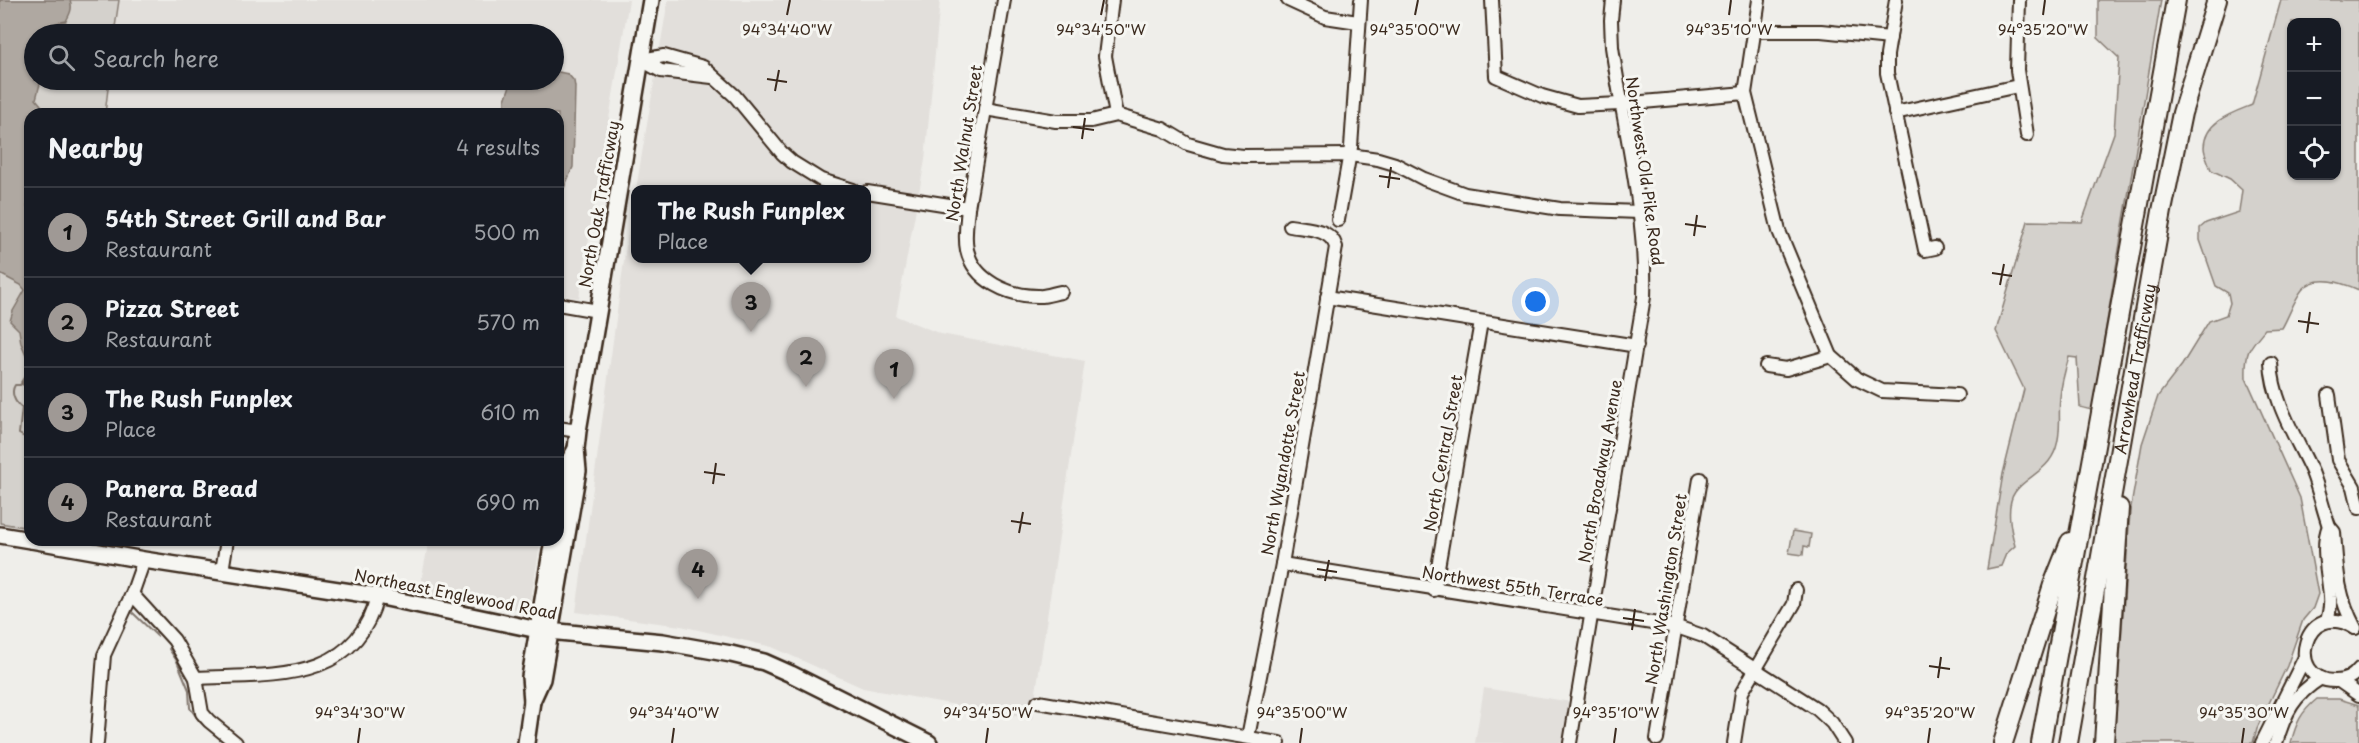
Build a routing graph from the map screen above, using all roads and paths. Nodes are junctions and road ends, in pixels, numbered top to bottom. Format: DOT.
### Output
graph roads {
  1 [pos="651,0"];
  2 [pos="1004,0"];
  3 [pos="1112,0"];
  4 [pos="1288,0"];
  5 [pos="1361,0"];
  6 [pos="1492,0"];
  7 [pos="1613,0"];
  8 [pos="1759,0"];
  9 [pos="1896,0"];
  10 [pos="2019,0"];
  11 [pos="2176,0"];
  12 [pos="2217,0"];
  13 [pos="1358,22"];
  14 [pos="1754,31"];
  15 [pos="1890,38"];
  16 [pos="641,60"];
  17 [pos="2018,86"];
  18 [pos="1745,93"];
  19 [pos="1620,104"];
  20 [pos="985,109"];
  21 [pos="1895,113"];
  22 [pos="1116,115"];
  23 [pos="2027,135"];
  24 [pos="1350,155"];
  25 [pos="839,185"];
  26 [pos="871,193"];
  27 [pos="968,208"];
  28 [pos="1639,212"];
  29 [pos="1338,220"];
  30 [pos="1290,226"];
  31 [pos="1935,248"];
  32 [pos="1061,292"];
  33 [pos="1327,297"];
  34 [pos="564,305"];
  35 [pos="598,310"];
  36 [pos="1481,322"];
  37 [pos="1637,346"];
  38 [pos="1831,356"];
  39 [pos="2271,363"];
  40 [pos="1766,366"];
  41 [pos="1957,394"];
  42 [pos="2329,395"];
  43 [pos="564,429"];
  44 [pos="578,431"];
  45 [pos="576,449"];
  46 [pos="564,469"];
  47 [pos="2117,474"];
  48 [pos="1700,479"];
  49 [pos="2084,507"];
  50 [pos="2359,508"];
  51 [pos="2329,526"];
  52 [pos="0,534"];
  53 [pos="564,536"];
  54 [pos="24,539"];
  55 [pos="64,546"];
  56 [pos="226,546"];
  57 [pos="551,546"];
  58 [pos="562,546"];
  59 [pos="144,560"];
  60 [pos="1282,564"];
  61 [pos="222,571"];
  62 [pos="1434,590"];
  63 [pos="1796,590"];
  64 [pos="132,594"];
  65 [pos="377,596"];
  66 [pos="1592,614"];
  67 [pos="2327,621"];
  68 [pos="1677,627"];
  69 [pos="544,630"];
  70 [pos="2357,630"];
  71 [pos="2305,657"];
  72 [pos="1755,669"];
  73 [pos="2359,669"];
  74 [pos="196,678"];
  75 [pos="2321,678"];
  76 [pos="2339,681"];
  77 [pos="2359,694"];
  78 [pos="1038,702"];
  79 [pos="903,736"];
  80 [pos="1248,737"];
  81 [pos="1657,739"];
  82 [pos="97,743"];
  83 [pos="236,743"];
  84 [pos="526,743"];
  85 [pos="929,743"];
  86 [pos="1279,743"];
  87 [pos="1570,743"];
  88 [pos="1734,743"];
  89 [pos="1845,743"];
  90 [pos="2003,743"];
  91 [pos="2041,743"];
  92 [pos="2067,743"];
  93 [pos="2104,743"];
  94 [pos="2262,743"];
  95 [pos="2277,743"];
  1 -- 16 [label="main road, North Oak Trafficway"];
  2 -- 20 [label="street, North Walnut Street"];
  3 -- 22 [label="street"];
  4 -- 13 [label="street"];
  5 -- 13 [label="street"];
  6 -- 19 [label="street"];
  7 -- 19 [label="street, Northwest Old Pike Road"];
  8 -- 14 [label="street"];
  9 -- 15 [label="street"];
  10 -- 17 [label="street"];
  11 -- 49 [label="highway, Arrowhead Trafficway"];
  12 -- 47 [label="highway, Arrowhead Trafficway"];
  13 -- 24 [label="street"];
  14 -- 15 [label="street"];
  14 -- 18 [label="street"];
  15 -- 21 [label="street"];
  16 -- 25 [label="street"];
  16 -- 35 [label="main road, North Oak Trafficway"];
  17 -- 21 [label="street"];
  17 -- 23 [label="street"];
  18 -- 19 [label="street"];
  18 -- 38 [label="street"];
  19 -- 28 [label="street, Northwest Old Pike Road"];
  20 -- 22 [label="street"];
  20 -- 27 [label="street, North Walnut Street"];
  21 -- 31 [label="street"];
  22 -- 24 [label="street"];
  24 -- 28 [label="street"];
  24 -- 29 [label="street"];
  26 -- 27 [label="street"];
  27 -- 32 [label="street, North Walnut Street"];
  28 -- 37 [label="street, Northwest Old Pike Road"];
  30 -- 33 [label="street, North Wyandotte Street"];
  33 -- 36 [label="street"];
  33 -- 60 [label="street, North Wyandotte Street"];
  34 -- 35 [label="street"];
  35 -- 44 [label="main road, North Oak Trafficway"];
  36 -- 37 [label="street"];
  36 -- 62 [label="street, North Central Street"];
  37 -- 66 [label="street, North Broadway Avenue"];
  38 -- 40 [label="street"];
  38 -- 41 [label="street"];
  39 -- 51 [label="street"];
  42 -- 50 [label="street"];
  43 -- 44 [label="street"];
  44 -- 45 [label="main road, North Oak Trafficway"];
  45 -- 46 [label="main road, North Oak Trafficway"];
  45 -- 53 [label="main road, North Oak Trafficway"];
  47 -- 92 [label="highway, Arrowhead Trafficway"];
  47 -- 93 [label="highway"];
  48 -- 68 [label="street, North Washington Street"];
  49 -- 90 [label="highway"];
  49 -- 91 [label="highway, Arrowhead Trafficway"];
  51 -- 67 [label="street"];
  51 -- 70 [label="street"];
  52 -- 54 [label="main road, Northeast Englewood Road"];
  55 -- 59 [label="main road, Northeast Englewood Road"];
  56 -- 61 [label="street"];
  57 -- 69 [label="main road, North Oak Trafficway"];
  58 -- 69 [label="main road, North Oak Trafficway"];
  59 -- 61 [label="main road, Northeast Englewood Road"];
  59 -- 64 [label="street"];
  60 -- 62 [label="street, Northwest 55th Terrace"];
  60 -- 80 [label="street, North Wyandotte Street"];
  61 -- 65 [label="main road, Northeast Englewood Road"];
  62 -- 66 [label="street, Northwest 55th Terrace"];
  63 -- 72 [label="street"];
  64 -- 74 [label="street"];
  64 -- 82 [label="street"];
  65 -- 69 [label="main road, Northeast Englewood Road"];
  65 -- 74 [label="street"];
  66 -- 68 [label="street, Northwest 55th Terrace"];
  66 -- 87 [label="street, North Broadway Avenue"];
  67 -- 70 [label="street"];
  67 -- 71 [label="street"];
  68 -- 72 [label="street, Northwest 55th Terrace"];
  68 -- 81 [label="street, North Washington Street"];
  69 -- 79 [label="main road, Northeast Englewood Road"];
  69 -- 84 [label="main road, North Oak Trafficway"];
  71 -- 75 [label="street"];
  71 -- 94 [label="street"];
  72 -- 88 [label="street"];
  72 -- 89 [label="street, Northwest 55th Terrace"];
  73 -- 76 [label="street"];
  74 -- 83 [label="street"];
  75 -- 76 [label="street"];
  75 -- 95 [label="street"];
  76 -- 77 [label="street"];
  78 -- 80 [label="street"];
  79 -- 85 [label="main road, Northeast Englewood Road"];
  80 -- 86 [label="street"];
}
